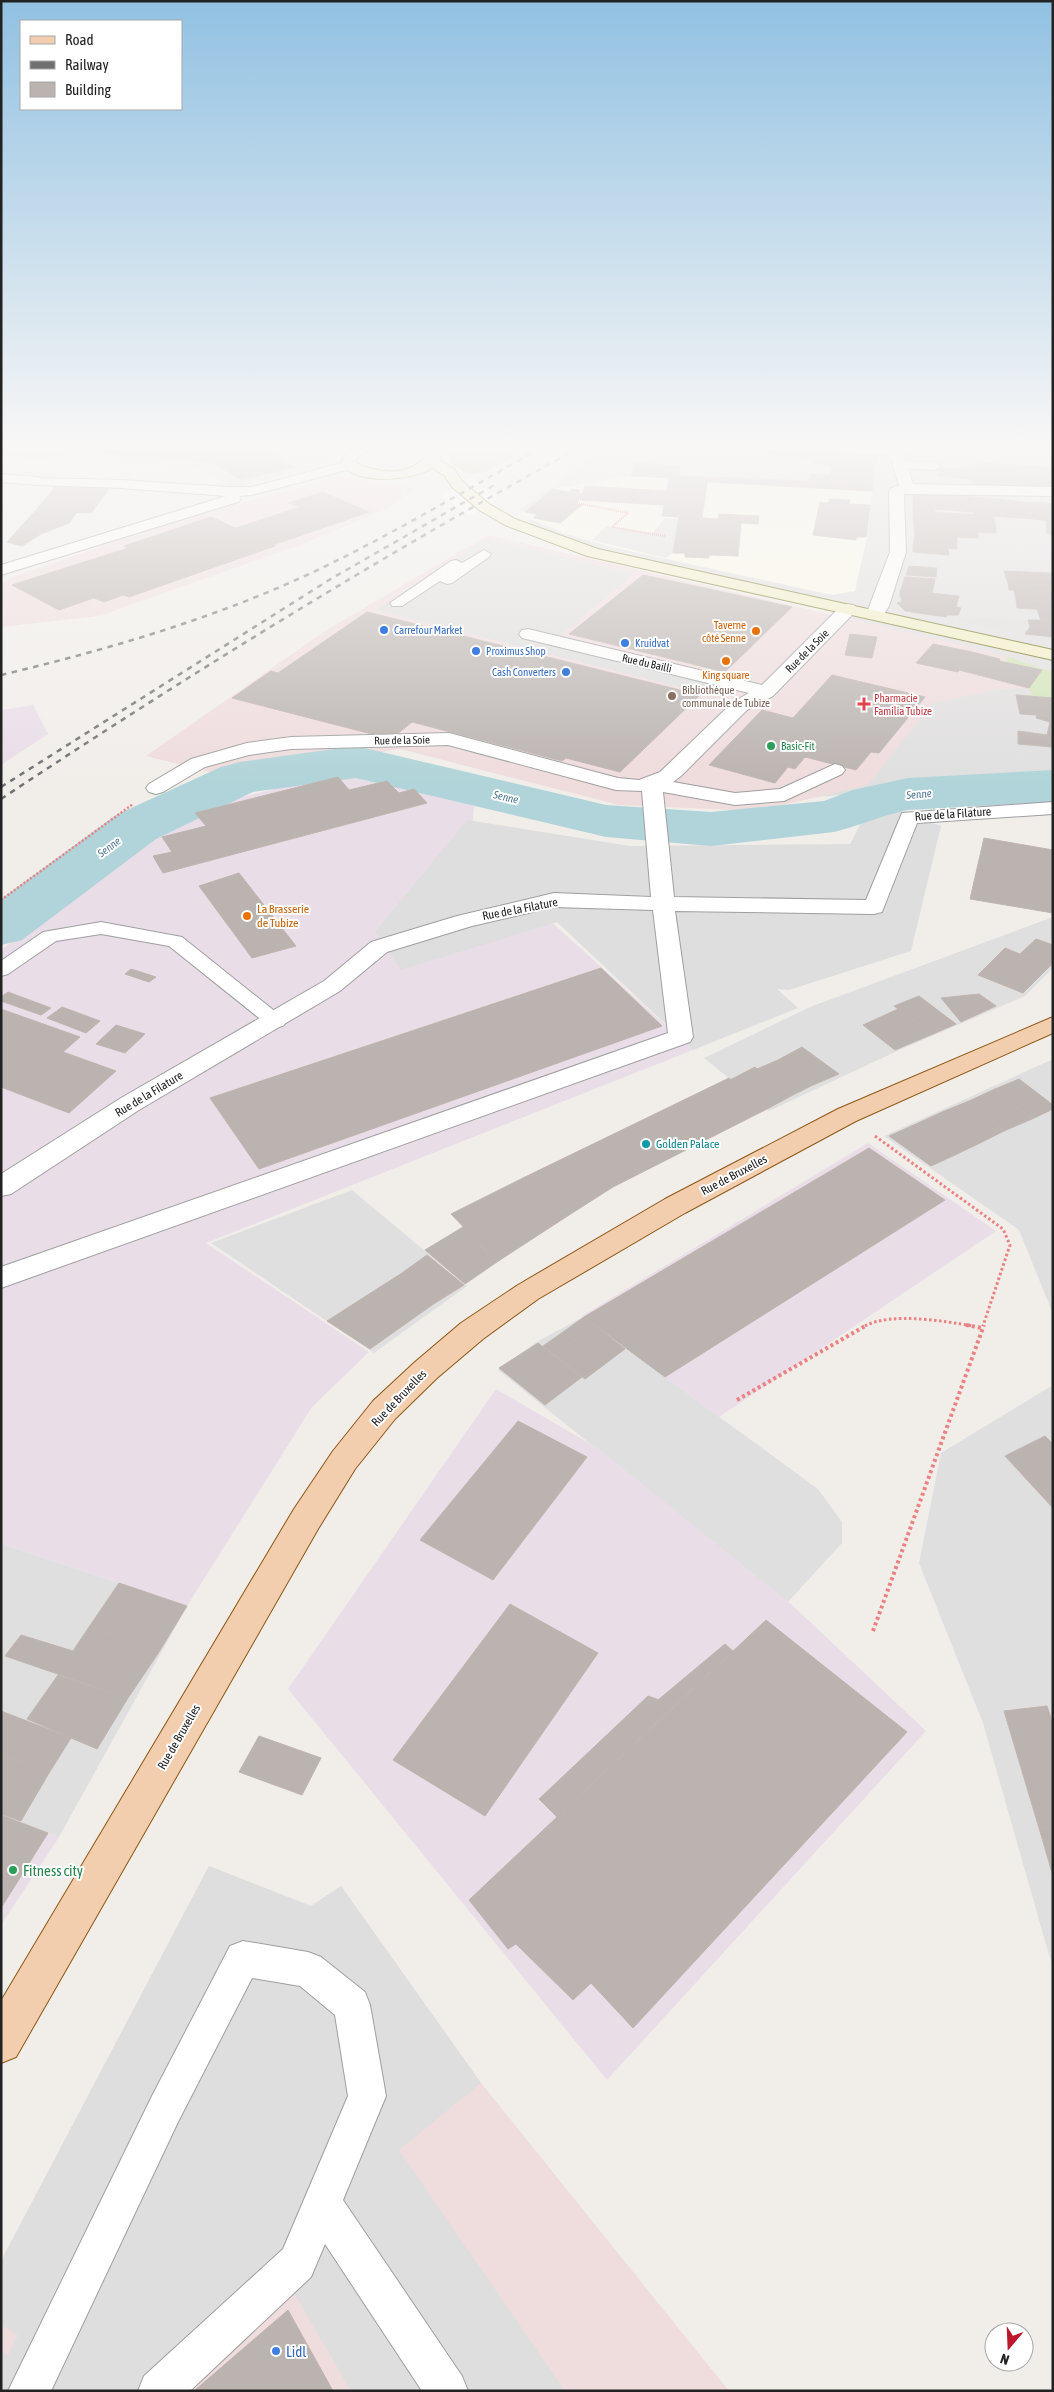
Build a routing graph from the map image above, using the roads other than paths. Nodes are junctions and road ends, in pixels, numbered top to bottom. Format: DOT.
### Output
graph roads {
  1 [pos="28,562"];
  2 [pos="473,562"];
  3 [pos="632,562"];
  4 [pos="895,562"];
  5 [pos="456,564"];
  6 [pos="1,570"];
  7 [pos="427,594"];
  8 [pos="397,603"];
  9 [pos="848,609"];
  10 [pos="875,615"];
  11 [pos="528,634"];
  12 [pos="975,639"];
  13 [pos="1053,644"];
  14 [pos="1053,655"];
  15 [pos="1053,664"];
  16 [pos="766,692"];
  17 [pos="836,770"];
  18 [pos="156,788"];
  19 [pos="653,794"];
  20 [pos="1053,808"];
  21 [pos="662,904"];
  22 [pos="1,970"];
  23 [pos="276,1021"];
  24 [pos="1053,1024"];
  25 [pos="1,1187"];
  26 [pos="1,1278"];
  27 [pos="1,2042"];
  28 [pos="322,2204"];
  29 [pos="29,2391"];
  30 [pos="160,2391"];
  31 [pos="447,2391"];
  1 -- 6 [label="street"];
  2 -- 7 [label="lane"];
  3 -- 9 [label="main road"];
  4 -- 10 [label="street"];
  5 -- 8 [label="lane"];
  9 -- 10 [label="main road"];
  9 -- 16 [label="street, Rue de la Soie"];
  10 -- 12 [label="main road"];
  11 -- 16 [label="street, Rue du Bailli"];
  12 -- 13 [label="main road"];
  12 -- 14 [label="main road"];
  12 -- 15 [label="main road"];
  16 -- 19 [label="street, Rue de la Soie"];
  17 -- 19 [label="street, Rue de la Soie"];
  18 -- 19 [label="street, Rue de la Soie"];
  19 -- 21 [label="street"];
  20 -- 21 [label="street, Rue de la Filature"];
  21 -- 23 [label="street, Rue de la Filature"];
  21 -- 26 [label="street"];
  22 -- 23 [label="lane"];
  23 -- 25 [label="street, Rue de la Filature"];
  24 -- 27 [label="main road, Rue de Bruxelles"];
  28 -- 29 [label="lane"];
  28 -- 30 [label="lane"];
  28 -- 31 [label="lane"];
}
